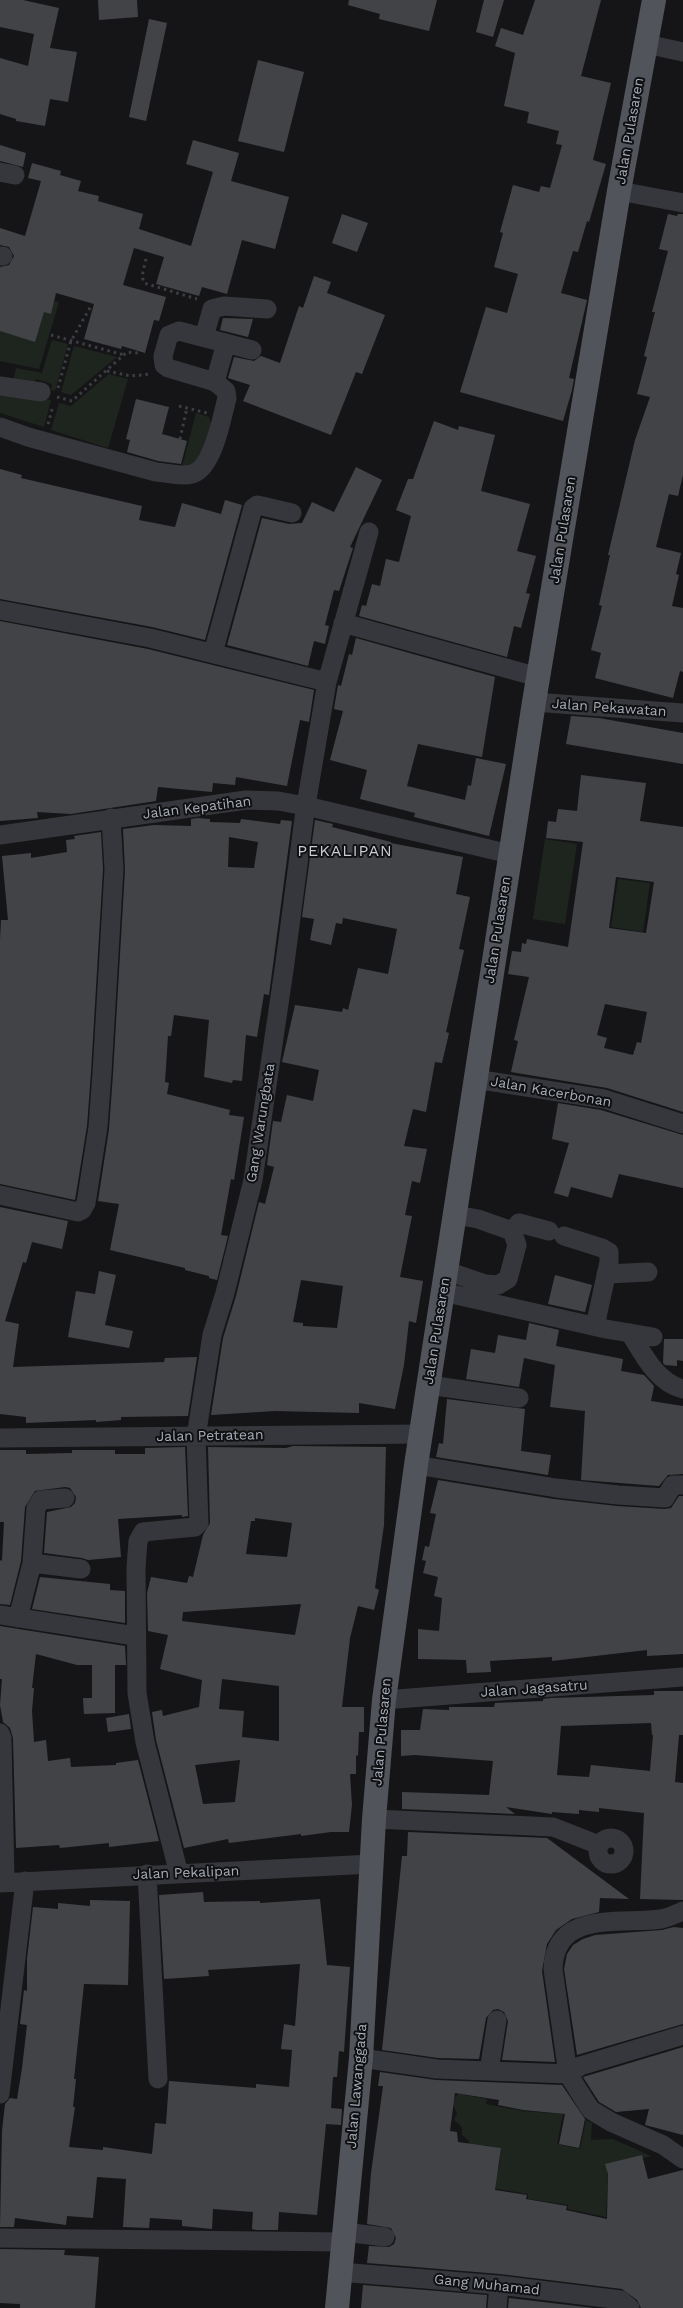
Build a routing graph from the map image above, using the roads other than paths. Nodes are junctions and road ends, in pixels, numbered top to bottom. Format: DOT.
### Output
graph roads {
  1 [pos="654,0"];
  2 [pos="646,44"];
  3 [pos="683,52"];
  4 [pos="619,191"];
  5 [pos="683,203"];
  6 [pos="267,309"];
  7 [pos="204,337"];
  8 [pos="226,344"];
  9 [pos="252,350"];
  10 [pos="215,382"];
  11 [pos="0,386"];
  12 [pos="49,394"];
  13 [pos="0,427"];
  14 [pos="292,513"];
  15 [pos="369,532"];
  16 [pos="0,610"];
  17 [pos="343,623"];
  18 [pos="213,653"];
  19 [pos="538,677"];
  20 [pos="327,682"];
  21 [pos="534,702"];
  22 [pos="683,714"];
  23 [pos="306,806"];
  24 [pos="111,818"];
  25 [pos="0,835"];
  26 [pos="510,854"];
  27 [pos="475,1079"];
  28 [pos="683,1124"];
  29 [pos="0,1195"];
  30 [pos="456,1215"];
  31 [pos="512,1231"];
  32 [pos="648,1272"];
  33 [pos="606,1274"];
  34 [pos="445,1282"];
  35 [pos="595,1326"];
  36 [pos="630,1333"];
  37 [pos="653,1337"];
  38 [pos="429,1384"];
  39 [pos="683,1389"];
  40 [pos="520,1398"];
  41 [pos="421,1434"];
  42 [pos="196,1437"];
  43 [pos="0,1438"];
  44 [pos="416,1465"];
  45 [pos="683,1485"];
  46 [pos="65,1498"];
  47 [pos="32,1563"];
  48 [pos="81,1569"];
  49 [pos="9,1617"];
  50 [pos="135,1636"];
  51 [pos="683,1677"];
  52 [pos="384,1700"];
  53 [pos="0,1732"];
  54 [pos="374,1819"];
  55 [pos="599,1845"];
  56 [pos="372,1864"];
  57 [pos="147,1874"];
  58 [pos="180,1874"];
  59 [pos="25,1881"];
  60 [pos="3,1882"];
  61 [pos="683,1911"];
  62 [pos="497,2020"];
  63 [pos="683,2036"];
  64 [pos="361,2058"];
  65 [pos="489,2071"];
  66 [pos="568,2074"];
  67 [pos="158,2079"];
  68 [pos="0,2094"];
  69 [pos="683,2160"];
  70 [pos="385,2236"];
  71 [pos="343,2237"];
  72 [pos="0,2238"];
  73 [pos="340,2272"];
  74 [pos="499,2285"];
  75 [pos="336,2308"];
  76 [pos="496,2308"];
  77 [pos="630,2308"];
  1 -- 2 [label="main road, Jalan Pulasaren"];
  2 -- 3 [label="street"];
  2 -- 4 [label="main road, Jalan Pulasaren"];
  4 -- 5 [label="street"];
  4 -- 19 [label="main road, Jalan Pulasaren"];
  6 -- 7 [label="street"];
  7 -- 8 [label="street"];
  7 -- 10 [label="street"];
  8 -- 9 [label="street"];
  8 -- 10 [label="street"];
  10 -- 13 [label="street"];
  11 -- 12 [label="street"];
  14 -- 18 [label="street"];
  15 -- 17 [label="street, Gang Warungbata"];
  16 -- 18 [label="street"];
  17 -- 19 [label="street"];
  17 -- 20 [label="street, Gang Warungbata"];
  18 -- 20 [label="street"];
  19 -- 21 [label="main road, Jalan Pulasaren"];
  20 -- 23 [label="street, Gang Warungbata"];
  21 -- 22 [label="street, Jalan Pekawatan"];
  21 -- 26 [label="main road, Jalan Pulasaren"];
  23 -- 24 [label="street, Jalan Kepatihan"];
  23 -- 26 [label="street, Jalan Kepatihan"];
  23 -- 42 [label="street, Gang Warungbata"];
  24 -- 25 [label="street, Jalan Kepatihan"];
  24 -- 29 [label="street"];
  26 -- 27 [label="main road, Jalan Pulasaren"];
  27 -- 28 [label="street, Jalan Kacerbonan"];
  27 -- 30 [label="main road, Jalan Pulasaren"];
  30 -- 31 [label="street"];
  30 -- 34 [label="main road, Jalan Pulasaren"];
  31 -- 33 [label="street"];
  31 -- 34 [label="street"];
  32 -- 33 [label="street"];
  33 -- 35 [label="street"];
  34 -- 35 [label="street"];
  34 -- 38 [label="main road, Jalan Pulasaren"];
  35 -- 36 [label="street"];
  36 -- 37 [label="street"];
  36 -- 39 [label="street"];
  38 -- 40 [label="street"];
  38 -- 41 [label="main road, Jalan Pulasaren"];
  41 -- 42 [label="street, Jalan Petratean"];
  41 -- 44 [label="main road, Jalan Pulasaren"];
  42 -- 43 [label="street, Jalan Petratean"];
  42 -- 50 [label="street, Gang Warungbata"];
  44 -- 45 [label="street"];
  44 -- 52 [label="main road, Jalan Pulasaren"];
  46 -- 47 [label="street"];
  47 -- 48 [label="street"];
  47 -- 49 [label="street"];
  49 -- 50 [label="street"];
  50 -- 58 [label="street"];
  51 -- 52 [label="street, Jalan Jagasatru"];
  52 -- 54 [label="main road, Jalan Pulasaren"];
  53 -- 60 [label="street"];
  54 -- 55 [label="street"];
  54 -- 56 [label="main road, Jalan Pulasaren"];
  56 -- 58 [label="street, Jalan Pekalipan"];
  56 -- 64 [label="main road, Jalan Lawanggada"];
  57 -- 58 [label="street, Jalan Pekalipan"];
  57 -- 59 [label="street, Jalan Pekalipan"];
  57 -- 67 [label="street"];
  59 -- 60 [label="street, Jalan Pekalipan"];
  59 -- 68 [label="street"];
  61 -- 66 [label="street"];
  62 -- 65 [label="street"];
  63 -- 66 [label="street"];
  64 -- 65 [label="street"];
  64 -- 71 [label="main road, Jalan Lawanggada"];
  65 -- 66 [label="street"];
  66 -- 69 [label="street"];
  70 -- 71 [label="street"];
  71 -- 72 [label="street"];
  71 -- 73 [label="main road, Jalan Lawanggada"];
  73 -- 74 [label="street, Gang Muhamad"];
  73 -- 75 [label="main road, Jalan Lawanggada"];
  74 -- 76 [label="street"];
  74 -- 77 [label="street, Gang Muhamad"];
}
